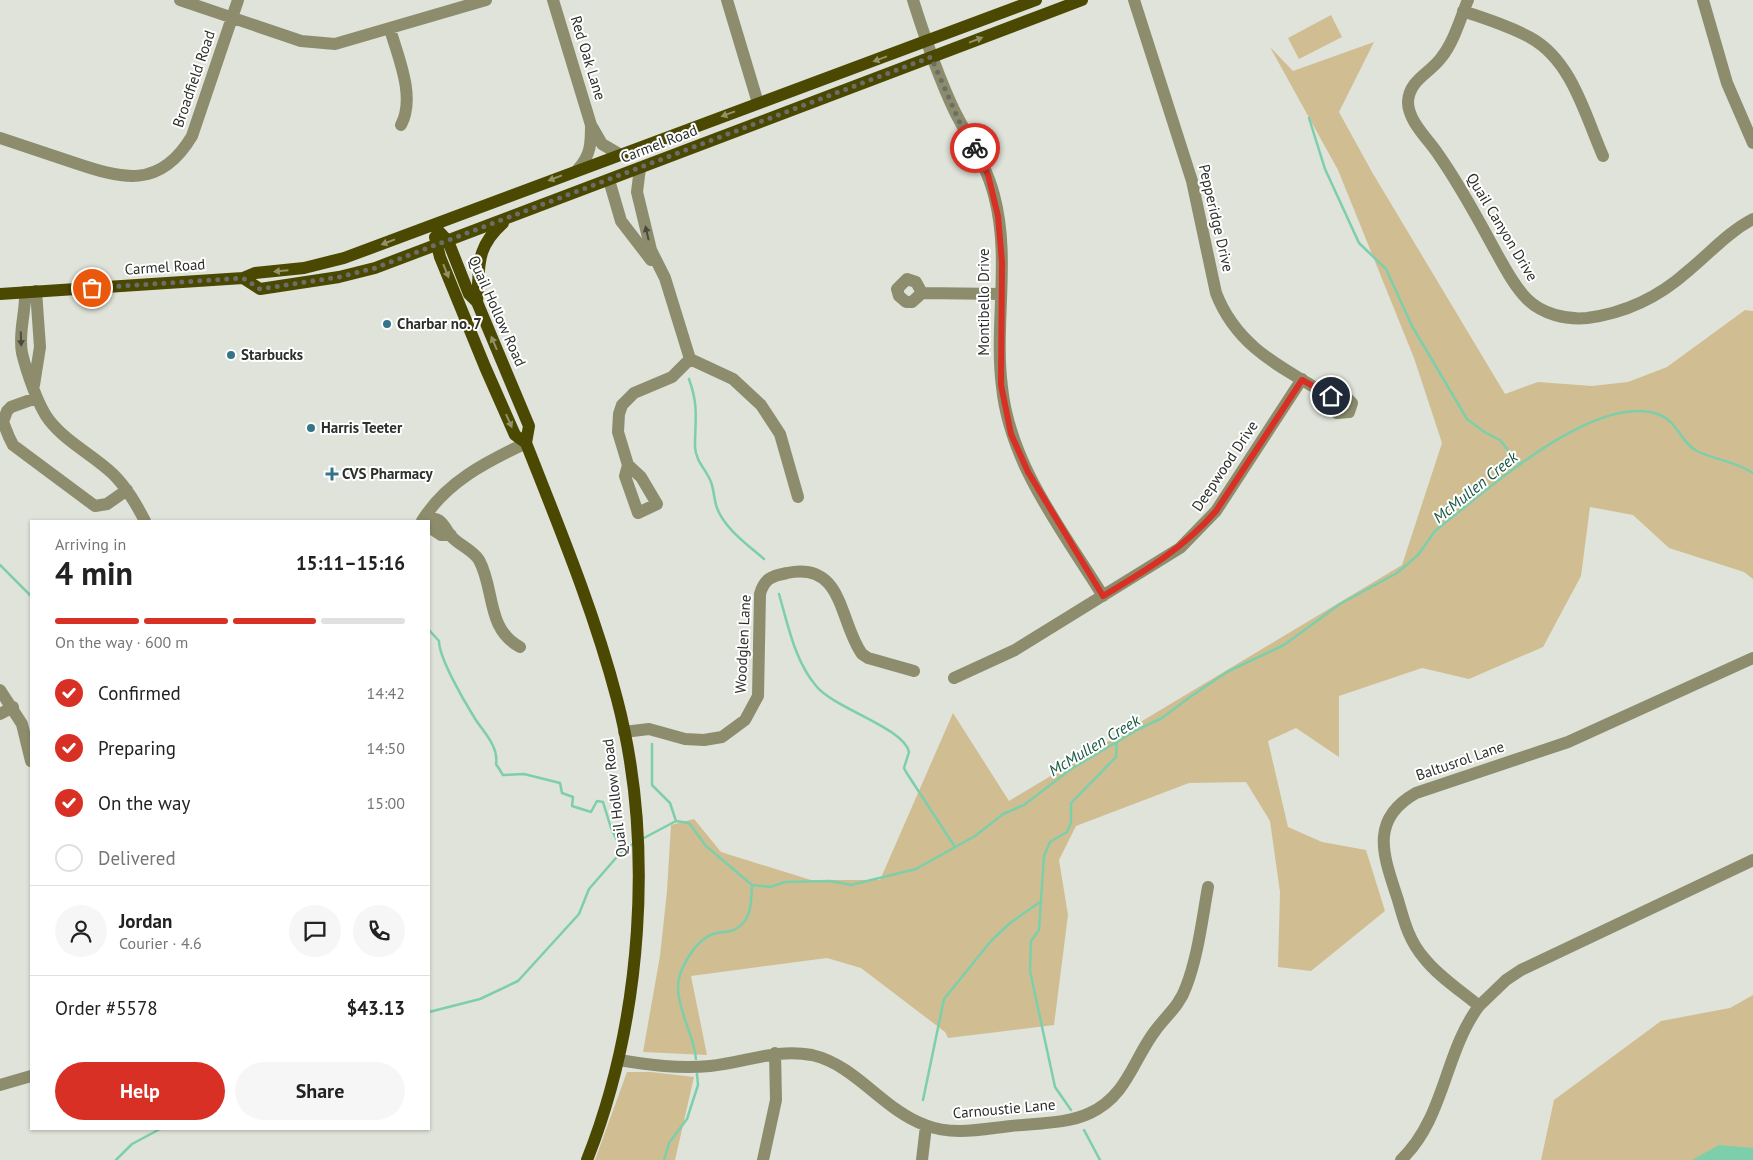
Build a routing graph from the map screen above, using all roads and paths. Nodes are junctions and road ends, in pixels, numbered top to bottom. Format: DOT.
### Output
graph roads {
  1 [pos="180,0"];
  2 [pos="238,0"];
  3 [pos="486,0"];
  4 [pos="554,0"];
  5 [pos="727,0"];
  6 [pos="913,0"];
  7 [pos="1036,0"];
  8 [pos="1082,0"];
  9 [pos="1134,0"];
  10 [pos="1703,0"];
  11 [pos="1466,5"];
  12 [pos="232,17"];
  13 [pos="390,29"];
  14 [pos="926,42"];
  15 [pos="931,57"];
  16 [pos="758,103"];
  17 [pos="401,125"];
  18 [pos="591,125"];
  19 [pos="0,138"];
  20 [pos="1753,143"];
  21 [pos="619,154"];
  22 [pos="1603,156"];
  23 [pos="640,168"];
  24 [pos="578,169"];
  25 [pos="608,180"];
  26 [pos="508,218"];
  27 [pos="1753,219"];
  28 [pos="434,225"];
  29 [pos="442,243"];
  30 [pos="243,278"];
  31 [pos="665,278"];
  32 [pos="30,292"];
  33 [pos="922,293"];
  34 [pos="0,294"];
  35 [pos="1001,294"];
  36 [pos="477,302"];
  37 [pos="690,359"];
  38 [pos="1302,380"];
  39 [pos="34,385"];
  40 [pos="1331,396"];
  41 [pos="36,398"];
  42 [pos="526,442"];
  43 [pos="628,466"];
  44 [pos="127,490"];
  45 [pos="798,497"];
  46 [pos="144,520"];
  47 [pos="426,520"];
  48 [pos="430,520"];
  49 [pos="1103,596"];
  50 [pos="520,647"];
  51 [pos="1753,658"];
  52 [pos="914,671"];
  53 [pos="954,678"];
  54 [pos="0,690"];
  55 [pos="14,707"];
  56 [pos="0,714"];
  57 [pos="624,732"];
  58 [pos="30,754"];
  59 [pos="1753,860"];
  60 [pos="1208,887"];
  61 [pos="1479,1006"];
  62 [pos="775,1053"];
  63 [pos="619,1060"];
  64 [pos="30,1076"];
  65 [pos="0,1085"];
  66 [pos="926,1126"];
  67 [pos="587,1160"];
  68 [pos="763,1160"];
  69 [pos="922,1160"];
  70 [pos="1401,1160"];
  1 -- 12 [label="street"];
  2 -- 12 [label="street, Broadfield Road"];
  3 -- 13 [label="street"];
  4 -- 18 [label="street, Red Oak Lane"];
  5 -- 16 [label="street"];
  6 -- 14 [label="street, Montibello Drive"];
  7 -- 14 [label="main road, Carmel Road"];
  15 -- 8 [label="main road, Carmel Road, one-way"];
  9 -- 38 [label="street, Pepperidge Drive"];
  10 -- 20 [label="street"];
  11 -- 22 [label="street"];
  11 -- 27 [label="street, Quail Canyon Drive"];
  12 -- 13 [label="street"];
  12 -- 19 [label="street, Broadfield Road"];
  13 -- 17 [label="street"];
  14 -- 15 [label="street, Montibello Drive"];
  14 -- 16 [label="main road, Carmel Road, one-way"];
  15 -- 23 [label="main road, Carmel Road"];
  15 -- 35 [label="street, Montibello Drive"];
  16 -- 21 [label="main road, Carmel Road, one-way"];
  18 -- 21 [label="street, Red Oak Lane"];
  18 -- 24 [label="street, Red Oak Lane"];
  21 -- 24 [label="main road, Carmel Road"];
  21 -- 25 [label="main road"];
  23 -- 25 [label="main road, Carmel Road"];
  31 -- 23 [label="street, one-way"];
  24 -- 28 [label="main road, Carmel Road, one-way"];
  25 -- 26 [label="main road, Carmel Road"];
  25 -- 31 [label="street"];
  26 -- 29 [label="main road, Carmel Road"];
  26 -- 36 [label="main road"];
  28 -- 29 [label="main road, Quail Hollow Road"];
  28 -- 30 [label="main road, Carmel Road, one-way"];
  29 -- 30 [label="main road, Carmel Road"];
  29 -- 36 [label="main road, Quail Hollow Road"];
  29 -- 42 [label="main road, Quail Hollow Road, one-way"];
  30 -- 32 [label="main road, Carmel Road"];
  31 -- 37 [label="street"];
  32 -- 34 [label="main road, Carmel Road"];
  32 -- 39 [label="street"];
  32 -- 39 [label="street, one-way"];
  33 -- 35 [label="street"];
  35 -- 49 [label="street, Montibello Drive"];
  42 -- 36 [label="main road, Quail Hollow Road, one-way"];
  37 -- 43 [label="street"];
  37 -- 45 [label="street"];
  38 -- 40 [label="street, Pepperidge Drive"];
  38 -- 49 [label="street, Deepwood Drive"];
  39 -- 41 [label="street"];
  41 -- 44 [label="street"];
  41 -- 44 [label="street"];
  42 -- 47 [label="street"];
  42 -- 57 [label="main road, Quail Hollow Road"];
  44 -- 46 [label="street"];
  48 -- 50 [label="street"];
  49 -- 53 [label="street, Deepwood Drive"];
  51 -- 61 [label="street, Baltusrol Lane"];
  52 -- 57 [label="street, Woodglen Lane"];
  54 -- 55 [label="street"];
  55 -- 56 [label="street"];
  55 -- 58 [label="street"];
  57 -- 63 [label="main road, Quail Hollow Road"];
  59 -- 61 [label="street"];
  60 -- 66 [label="street, Carnoustie Lane"];
  61 -- 70 [label="street"];
  62 -- 63 [label="street, Carnoustie Lane"];
  62 -- 66 [label="street, Carnoustie Lane"];
  62 -- 68 [label="street"];
  63 -- 67 [label="main road, Quail Hollow Road"];
  64 -- 65 [label="street"];
  66 -- 69 [label="street"];
}
